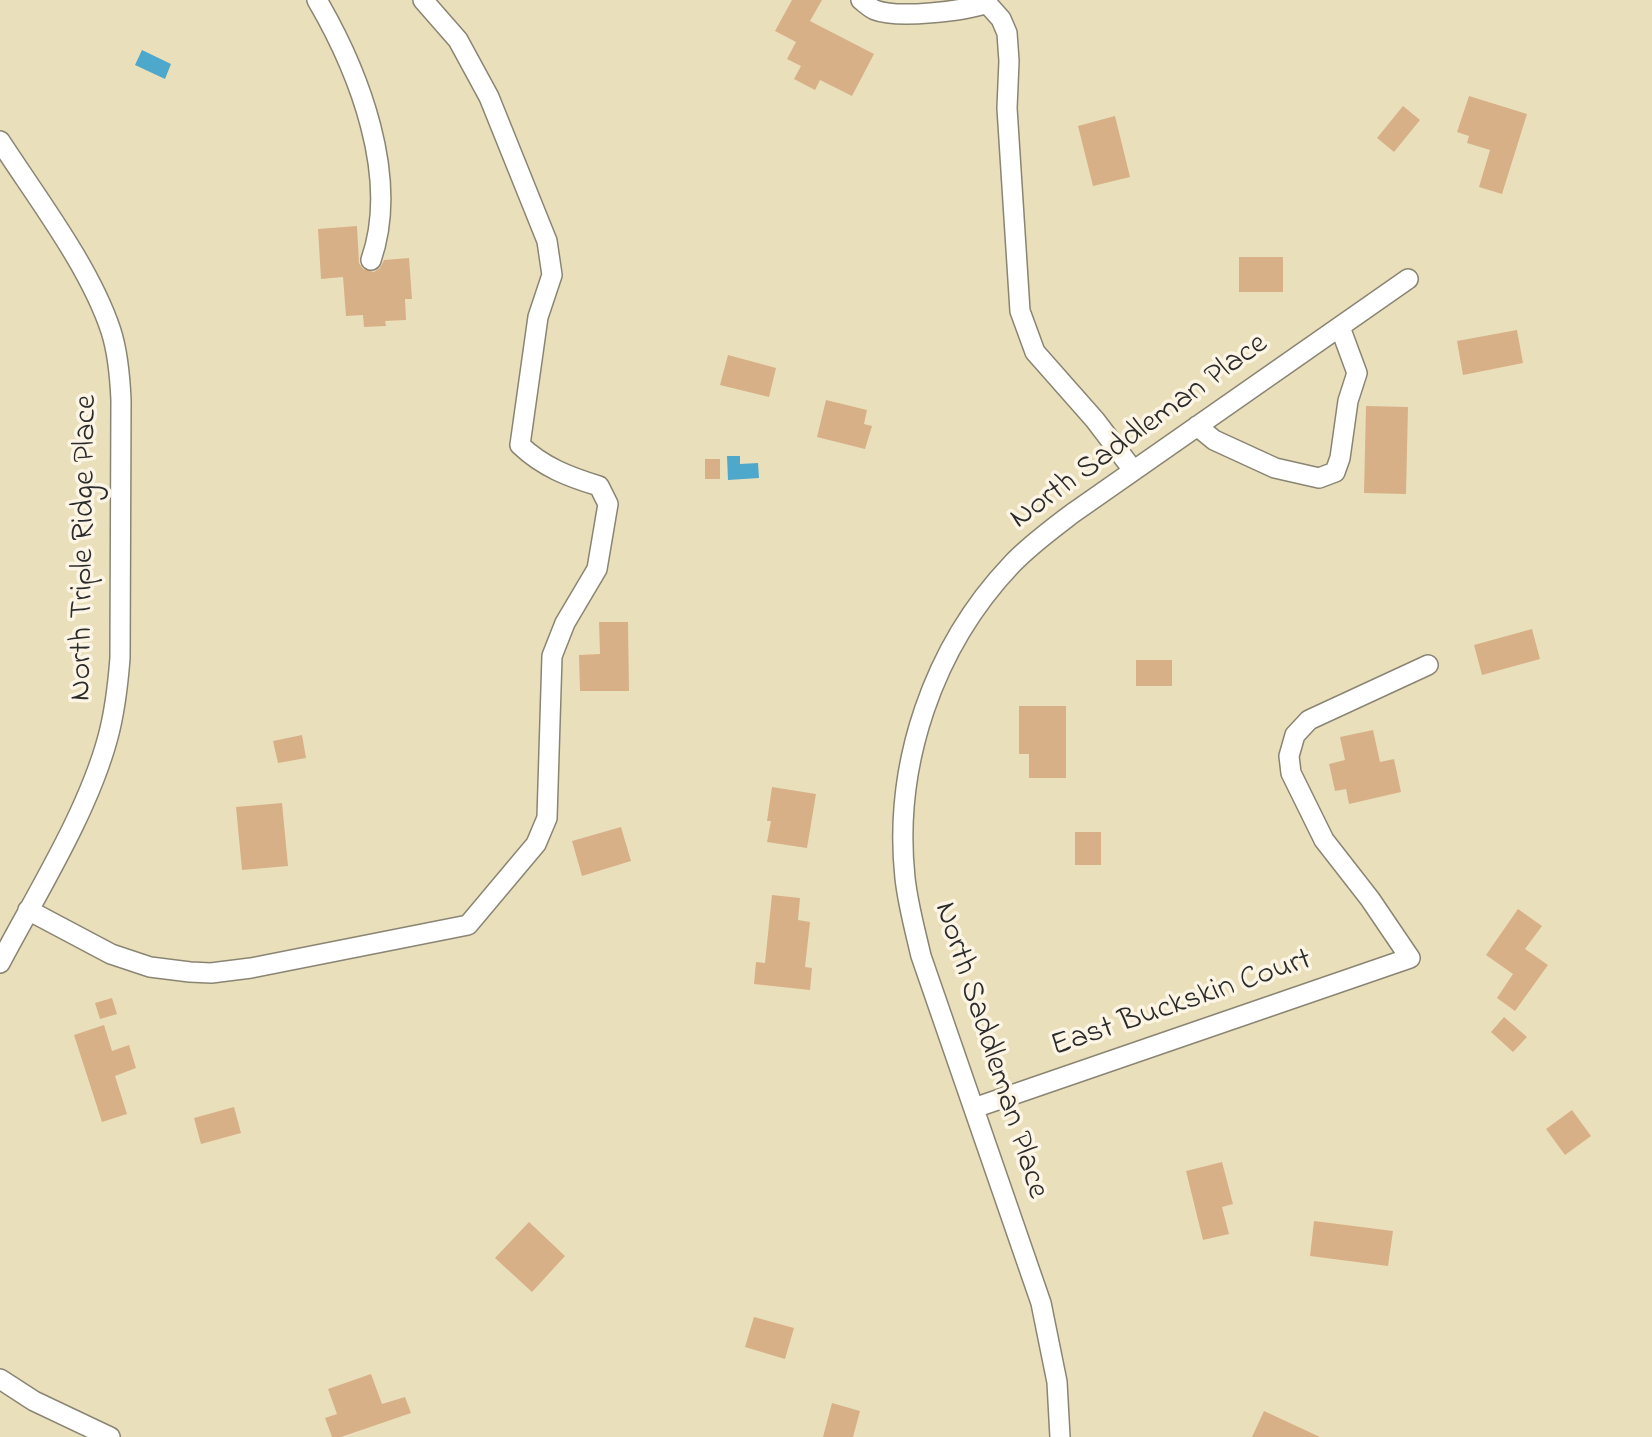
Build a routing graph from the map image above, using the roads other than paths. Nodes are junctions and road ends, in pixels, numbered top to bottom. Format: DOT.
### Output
graph roads {
  1 [pos="317,0"];
  2 [pos="423,0"];
  3 [pos="861,0"];
  4 [pos="986,1"];
  5 [pos="0,141"];
  6 [pos="371,260"];
  7 [pos="1408,279"];
  8 [pos="1340,327"];
  9 [pos="1197,426"];
  10 [pos="1133,470"];
  11 [pos="1428,664"];
  12 [pos="28,910"];
  13 [pos="0,962"];
  14 [pos="974,1108"];
  15 [pos="0,1379"];
  16 [pos="110,1437"];
  17 [pos="1060,1437"];
  1 -- 6 [label="street"];
  2 -- 12 [label="street"];
  3 -- 4 [label="street"];
  4 -- 10 [label="street"];
  5 -- 12 [label="street, North Triple Ridge Place"];
  7 -- 8 [label="street, North Saddleman Place"];
  8 -- 9 [label="street, North Saddleman Place"];
  8 -- 9 [label="street"];
  9 -- 10 [label="street, North Saddleman Place"];
  10 -- 14 [label="street, North Saddleman Place"];
  11 -- 14 [label="street, East Buckskin Court"];
  12 -- 13 [label="street, North Triple Ridge Place"];
  14 -- 17 [label="street, North Saddleman Place"];
  15 -- 16 [label="street"];
}
